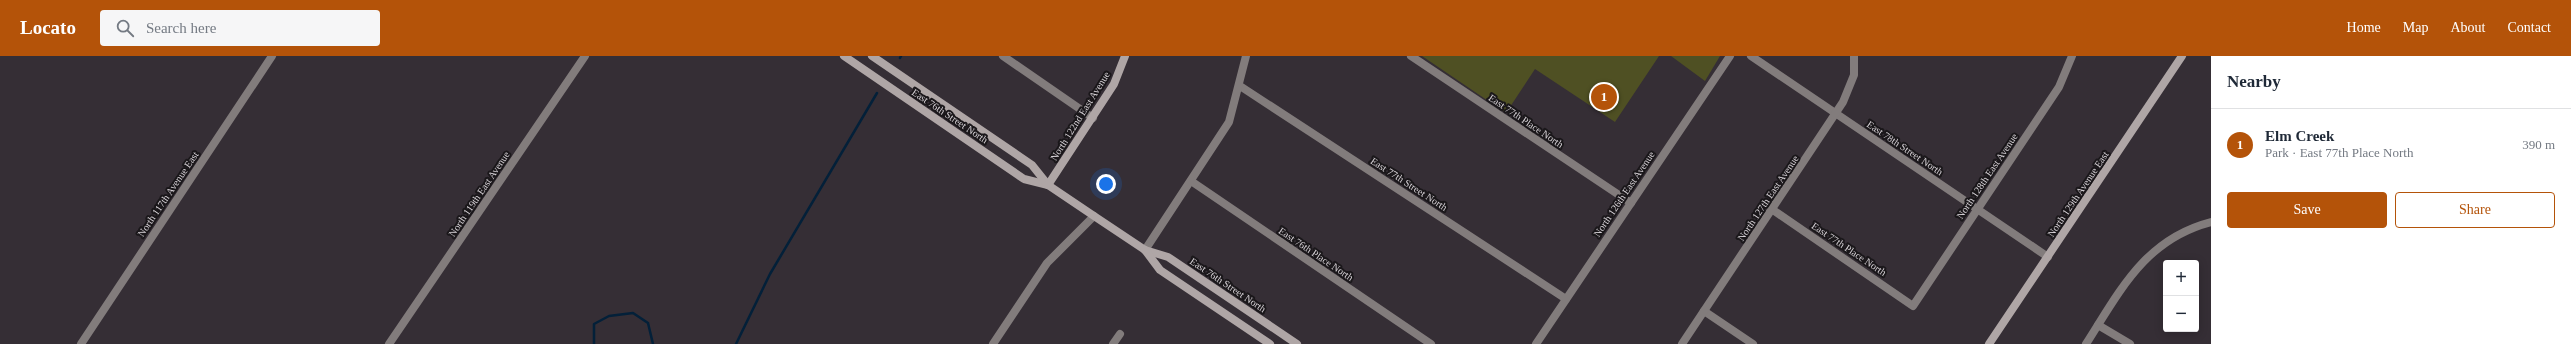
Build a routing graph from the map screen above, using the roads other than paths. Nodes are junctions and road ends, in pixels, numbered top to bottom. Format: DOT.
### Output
graph roads {
  1 [pos="272,56"];
  2 [pos="585,56"];
  3 [pos="844,56"];
  4 [pos="872,56"];
  5 [pos="1003,56"];
  6 [pos="1126,56"];
  7 [pos="1246,56"];
  8 [pos="1411,56"];
  9 [pos="1730,56"];
  10 [pos="1751,56"];
  11 [pos="1854,56"];
  12 [pos="2072,56"];
  13 [pos="2182,56"];
  14 [pos="1240,86"];
  15 [pos="1836,114"];
  16 [pos="1093,118"];
  17 [pos="1191,181"];
  18 [pos="1048,185"];
  19 [pos="1630,203"];
  20 [pos="1977,208"];
  21 [pos="1773,210"];
  22 [pos="1094,216"];
  23 [pos="2211,222"];
  24 [pos="1145,250"];
  25 [pos="2048,257"];
  26 [pos="1566,299"];
  27 [pos="1913,306"];
  28 [pos="1704,311"];
  29 [pos="2098,325"];
  30 [pos="1120,334"];
  31 [pos="81,344"];
  32 [pos="389,344"];
  33 [pos="993,344"];
  34 [pos="1113,344"];
  35 [pos="1270,344"];
  36 [pos="1297,344"];
  37 [pos="1431,344"];
  38 [pos="1536,344"];
  39 [pos="1682,344"];
  40 [pos="1753,344"];
  41 [pos="1989,344"];
  42 [pos="2086,344"];
  43 [pos="2130,344"];
  1 -- 31 [label="street, North 117th Avenue East"];
  2 -- 32 [label="street, North 119th East Avenue"];
  3 -- 18 [label="main road, East 76th Street North"];
  4 -- 18 [label="main road, East 76th Street North"];
  5 -- 16 [label="street"];
  6 -- 16 [label="main road, North 122nd East Avenue"];
  7 -- 14 [label="street"];
  8 -- 19 [label="street, East 77th Place North"];
  9 -- 19 [label="street, North 126th East Avenue"];
  10 -- 15 [label="street, East 78th Street North"];
  11 -- 15 [label="street, North 127th East Avenue"];
  12 -- 20 [label="street, North 128th East Avenue"];
  13 -- 25 [label="main road, North 129th Avenue East"];
  14 -- 17 [label="street"];
  14 -- 26 [label="street, East 77th Street North"];
  15 -- 20 [label="street, East 78th Street North"];
  15 -- 21 [label="street, North 127th East Avenue"];
  16 -- 18 [label="main road, North 122nd East Avenue"];
  17 -- 24 [label="street"];
  17 -- 37 [label="street, East 76th Place North"];
  18 -- 22 [label="main road, East 76th Street North"];
  19 -- 26 [label="street, North 126th East Avenue"];
  20 -- 25 [label="street, East 78th Street North"];
  20 -- 27 [label="street, North 128th East Avenue"];
  21 -- 27 [label="street, East 77th Place North"];
  21 -- 28 [label="street, North 127th East Avenue"];
  22 -- 24 [label="main road, East 76th Street North"];
  22 -- 33 [label="street"];
  23 -- 29 [label="street"];
  24 -- 35 [label="main road, East 76th Street North"];
  24 -- 36 [label="main road, East 76th Street North"];
  25 -- 41 [label="main road, North 129th Avenue East"];
  26 -- 38 [label="street, North 126th East Avenue"];
  28 -- 39 [label="street, North 127th East Avenue"];
  28 -- 40 [label="street"];
  29 -- 42 [label="street"];
  29 -- 43 [label="street"];
  30 -- 34 [label="street"];
}
